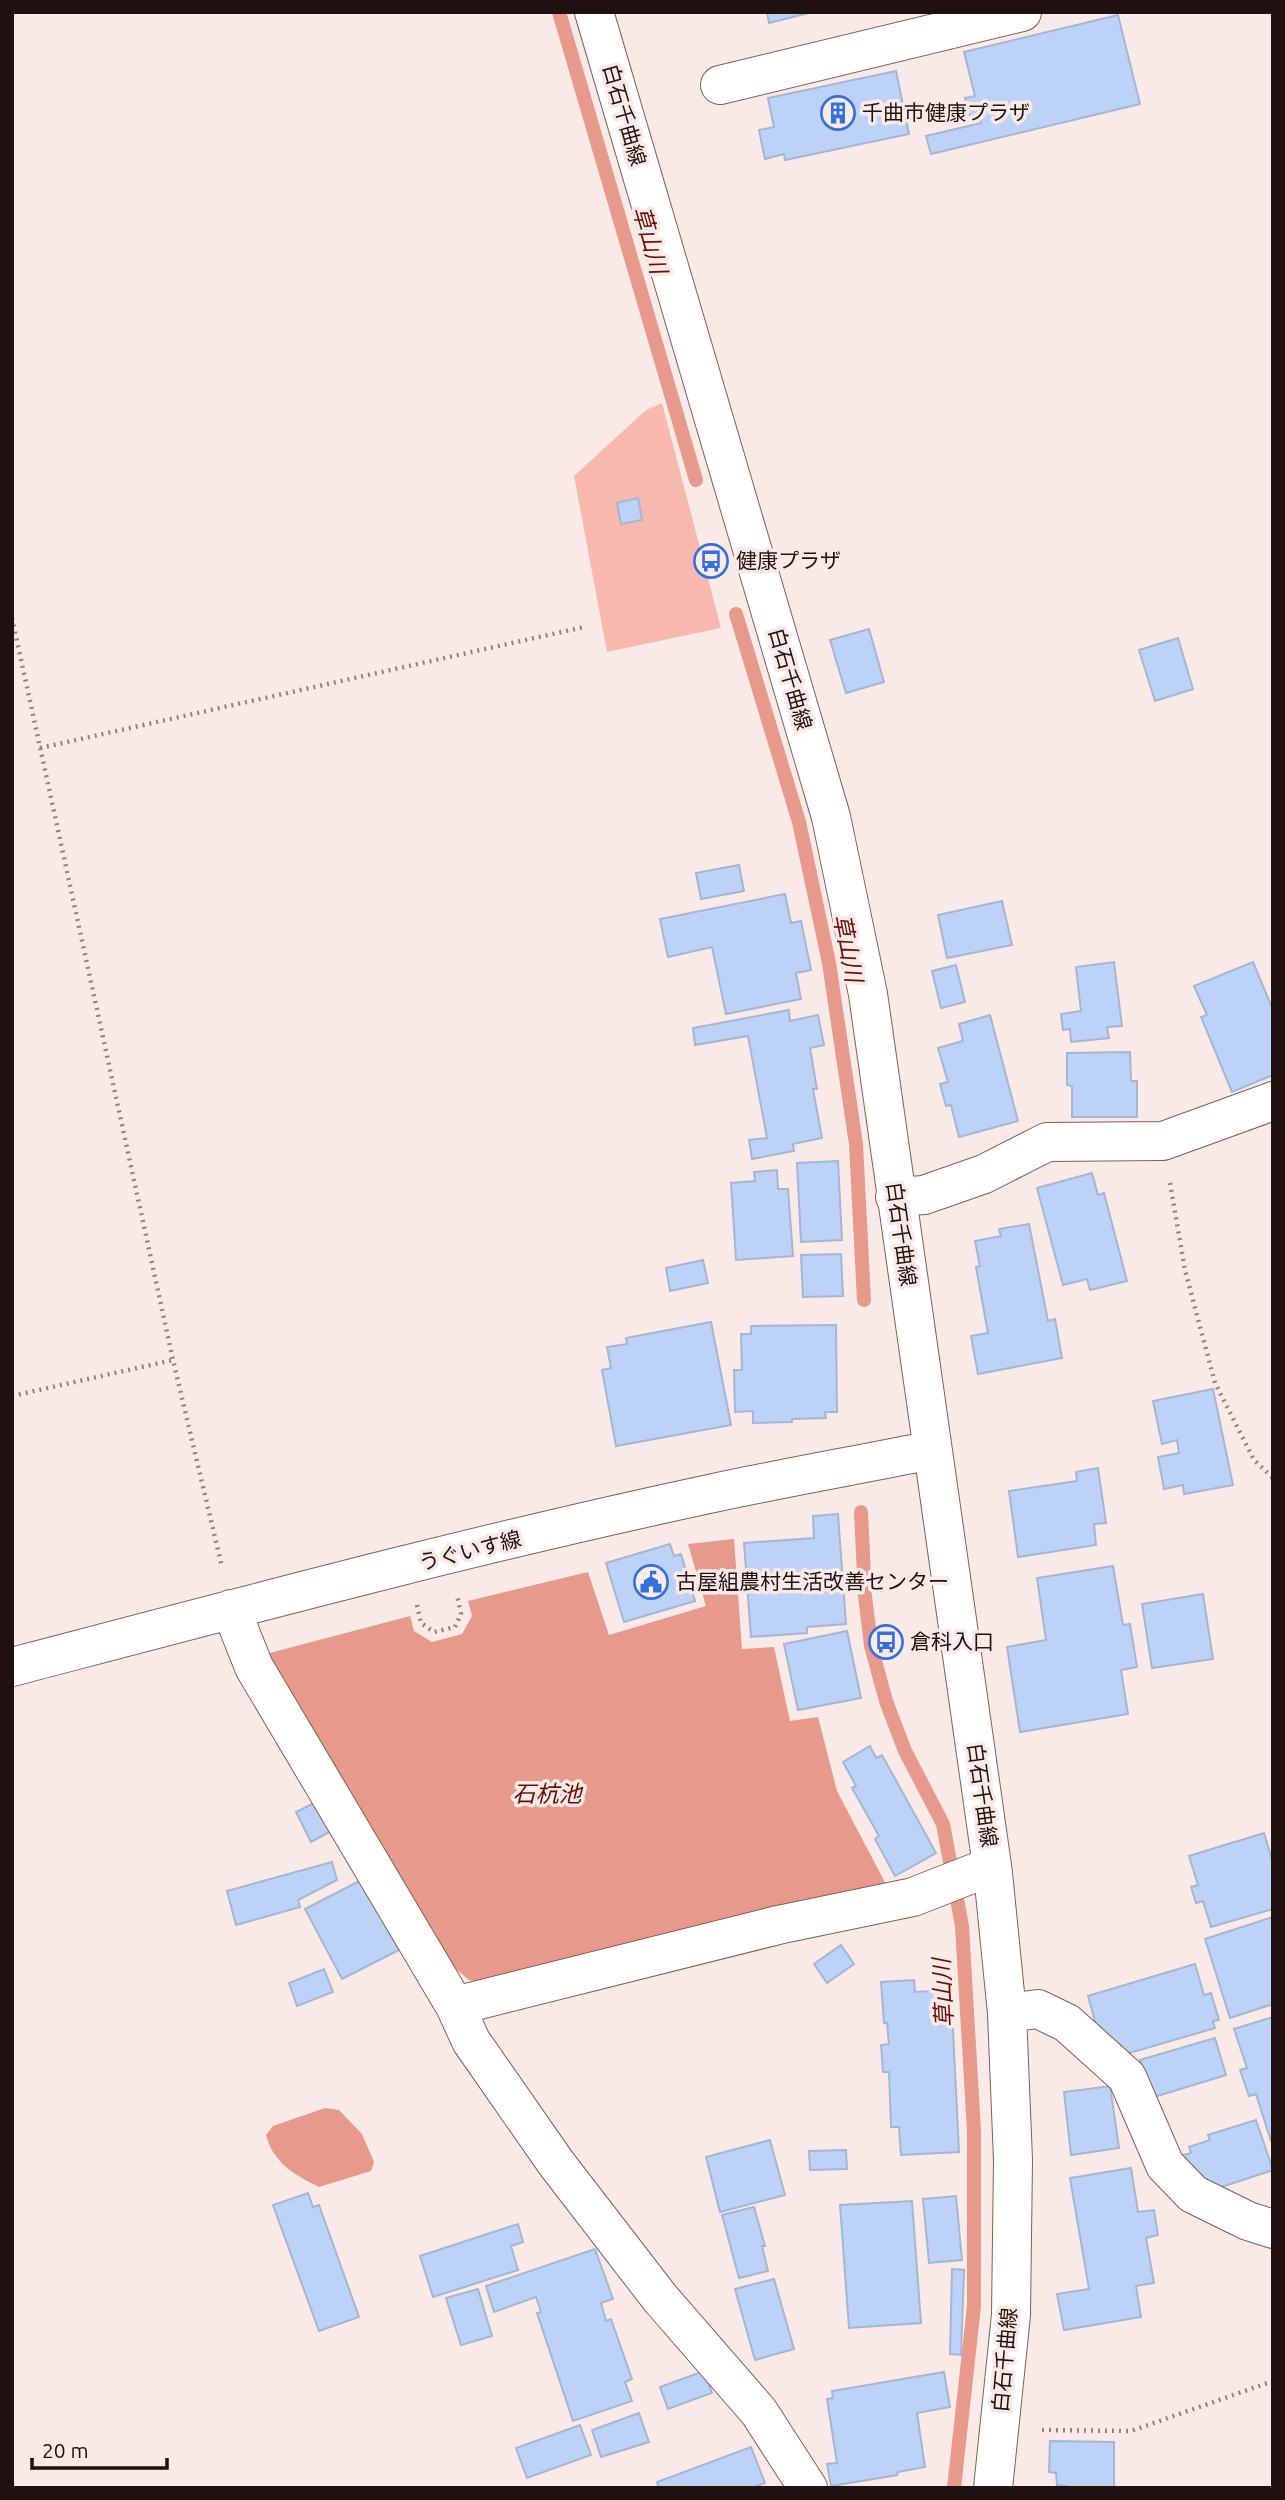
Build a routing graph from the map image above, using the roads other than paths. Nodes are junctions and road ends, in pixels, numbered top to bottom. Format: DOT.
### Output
graph roads {
  1 [pos="594,12"];
  2 [pos="1022,12"];
  3 [pos="720,85"];
  4 [pos="1273,1101"];
  5 [pos="895,1197"];
  6 [pos="932,1450"];
  7 [pos="231,1609"];
  8 [pos="12,1667"];
  9 [pos="967,1875"];
  10 [pos="455,2006"];
  11 [pos="1007,2013"];
  12 [pos="1273,2229"];
  13 [pos="808,2488"];
  14 [pos="993,2488"];
  1 -- 5 [label="street, 白石千曲線"];
  2 -- 3 [label="street"];
  4 -- 5 [label="street"];
  5 -- 6 [label="street, 白石千曲線"];
  6 -- 7 [label="street, うぐいす線"];
  6 -- 9 [label="street, 白石千曲線"];
  7 -- 8 [label="street, うぐいす線"];
  7 -- 10 [label="street"];
  9 -- 10 [label="street"];
  9 -- 11 [label="street, 白石千曲線"];
  10 -- 13 [label="street"];
  11 -- 12 [label="street"];
  11 -- 14 [label="street, 白石千曲線"];
}
